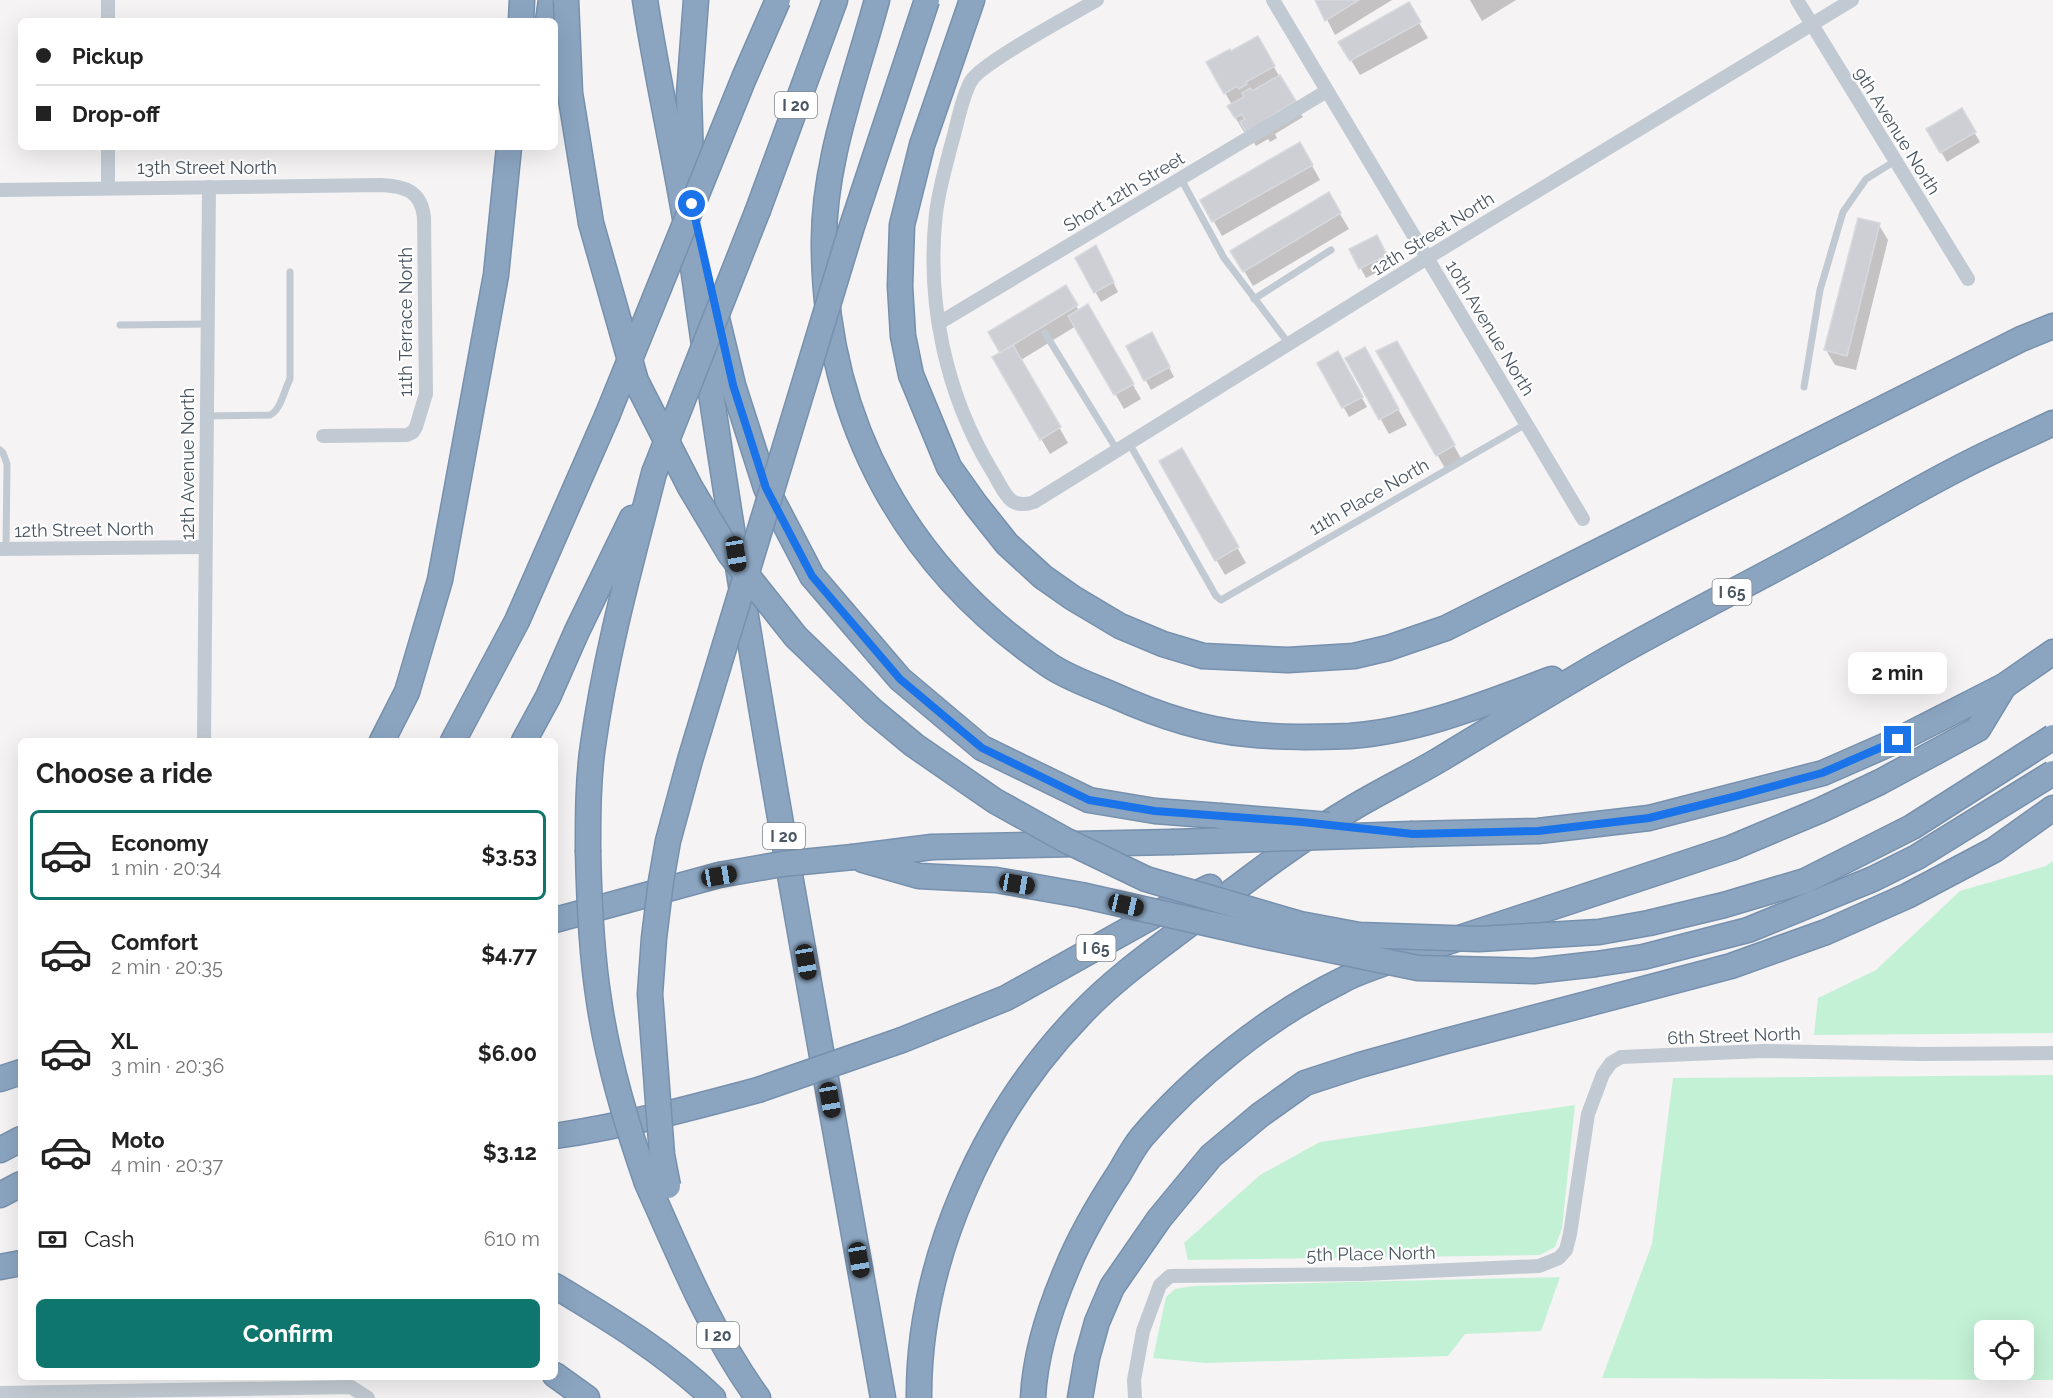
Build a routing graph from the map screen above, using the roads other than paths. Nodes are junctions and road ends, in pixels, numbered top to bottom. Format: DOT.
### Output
graph roads {
  1 [pos="108,0"];
  2 [pos="522,0"];
  3 [pos="551,0"];
  4 [pos="566,0"];
  5 [pos="645,0"];
  6 [pos="696,0"];
  7 [pos="778,0"];
  8 [pos="835,0"];
  9 [pos="877,0"];
  10 [pos="927,0"];
  11 [pos="972,0"];
  12 [pos="1097,0"];
  13 [pos="1273,0"];
  14 [pos="1797,0"];
  15 [pos="1852,0"];
  16 [pos="108,18"];
  17 [pos="521,18"];
  18 [pos="548,18"];
  19 [pos="1811,25"];
  20 [pos="1328,92"];
  21 [pos="108,150"];
  22 [pos="509,150"];
  23 [pos="525,150"];
  24 [pos="1895,161"];
  25 [pos="1181,179"];
  26 [pos="108,187"];
  27 [pos="209,187"];
  28 [pos="0,190"];
  29 [pos="413,193"];
  30 [pos="692,204"];
  31 [pos="1330,250"];
  32 [pos="1427,258"];
  33 [pos="290,272"];
  34 [pos="693,272"];
  35 [pos="496,275"];
  36 [pos="1968,279"];
  37 [pos="1254,299"];
  38 [pos="939,323"];
  39 [pos="207,324"];
  40 [pos="120,325"];
  41 [pos="2053,326"];
  42 [pos="1045,333"];
  43 [pos="1290,344"];
  44 [pos="1804,387"];
  45 [pos="206,416"];
  46 [pos="2053,423"];
  47 [pos="1526,424"];
  48 [pos="323,436"];
  49 [pos="1123,447"];
  50 [pos="0,450"];
  51 [pos="654,473"];
  52 [pos="1583,519"];
  53 [pos="205,547"];
  54 [pos="3,549"];
  55 [pos="2053,652"];
  56 [pos="1611,657"];
  57 [pos="2004,686"];
  58 [pos="2053,737"];
  59 [pos="204,738"];
  60 [pos="384,738"];
  61 [pos="455,738"];
  62 [pos="526,738"];
  63 [pos="2053,773"];
  64 [pos="2053,808"];
  65 [pos="1413,834"];
  66 [pos="1288,850"];
  67 [pos="852,857"];
  68 [pos="558,919"];
  69 [pos="2053,1053"];
  70 [pos="18,1073"];
  71 [pos="0,1079"];
  72 [pos="558,1136"];
  73 [pos="18,1141"];
  74 [pos="0,1150"];
  75 [pos="0,1158"];
  76 [pos="18,1158"];
  77 [pos="18,1186"];
  78 [pos="0,1195"];
  79 [pos="1566,1250"];
  80 [pos="18,1264"];
  81 [pos="0,1267"];
  82 [pos="685,1269"];
  83 [pos="558,1288"];
  84 [pos="558,1377"];
  85 [pos="0,1393"];
  86 [pos="204,1393"];
  87 [pos="48,1394"];
  88 [pos="368,1398"];
  89 [pos="587,1398"];
  90 [pos="713,1398"];
  91 [pos="758,1398"];
  92 [pos="883,1398"];
  93 [pos="919,1398"];
  94 [pos="1033,1398"];
  95 [pos="1080,1398"];
  96 [pos="1135,1398"];
  1 -- 16 [label="street"];
  2 -- 17 [label="highway"];
  3 -- 18 [label="highway"];
  4 -- 58 [label="highway, bridge"];
  5 -- 34 [label="highway"];
  6 -- 30 [label="highway, I 20"];
  7 -- 61 [label="highway, bridge"];
  8 -- 51 [label="highway, I 20, bridge"];
  9 -- 56 [label="highway"];
  10 -- 82 [label="highway, bridge"];
  11 -- 41 [label="highway"];
  12 -- 38 [label="street"];
  13 -- 20 [label="street, 10th Avenue North"];
  14 -- 19 [label="street, 9th Avenue North"];
  15 -- 19 [label="street, 12th Street North"];
  19 -- 24 [label="street, 9th Avenue North"];
  19 -- 32 [label="street, 12th Street North"];
  20 -- 25 [label="street, Short 12th Street"];
  20 -- 32 [label="street, 10th Avenue North"];
  21 -- 26 [label="street"];
  22 -- 35 [label="highway"];
  23 -- 35 [label="highway"];
  24 -- 36 [label="street, 9th Avenue North"];
  24 -- 44 [label="lane"];
  25 -- 37 [label="lane"];
  25 -- 38 [label="street, Short 12th Street"];
  26 -- 27 [label="street, 13th Street North"];
  26 -- 28 [label="street, 13th Street North"];
  27 -- 29 [label="street, 13th Street North"];
  27 -- 39 [label="street, 12th Avenue North"];
  29 -- 48 [label="street, 11th Terrace North"];
  30 -- 34 [label="highway, I 20"];
  30 -- 65 [label="highway, bridge"];
  31 -- 37 [label="lane"];
  32 -- 43 [label="street, 12th Street North"];
  32 -- 47 [label="street, 10th Avenue North"];
  33 -- 45 [label="lane"];
  34 -- 92 [label="highway, I 20"];
  35 -- 60 [label="highway"];
  37 -- 43 [label="lane"];
  38 -- 49 [label="street, 12th Street North"];
  39 -- 40 [label="lane"];
  39 -- 45 [label="street, 12th Avenue North"];
  42 -- 49 [label="lane"];
  43 -- 49 [label="street, 12th Street North"];
  45 -- 53 [label="street, 12th Avenue North"];
  46 -- 56 [label="highway, I 65"];
  47 -- 49 [label="lane, 11th Place North"];
  47 -- 52 [label="street, 10th Avenue North"];
  50 -- 54 [label="lane"];
  51 -- 62 [label="highway"];
  51 -- 82 [label="highway, I 20, bridge"];
  53 -- 54 [label="street, 12th Street North"];
  53 -- 59 [label="street, 12th Avenue North"];
  55 -- 57 [label="highway"];
  56 -- 66 [label="highway, I 65"];
  57 -- 65 [label="highway"];
  57 -- 94 [label="highway"];
  63 -- 67 [label="highway, bridge"];
  64 -- 95 [label="highway"];
  65 -- 67 [label="highway, bridge"];
  66 -- 72 [label="highway, I 65, bridge"];
  66 -- 93 [label="highway"];
  67 -- 68 [label="highway, bridge"];
  69 -- 79 [label="street, 6th Street North"];
  70 -- 71 [label="highway"];
  73 -- 74 [label="highway"];
  75 -- 76 [label="highway"];
  77 -- 78 [label="highway"];
  79 -- 96 [label="street, 5th Place North"];
  80 -- 81 [label="highway"];
  82 -- 91 [label="highway, I 20"];
  83 -- 90 [label="highway"];
  84 -- 89 [label="highway"];
  85 -- 87 [label="street"];
  86 -- 87 [label="street"];
  86 -- 88 [label="street"];
}
